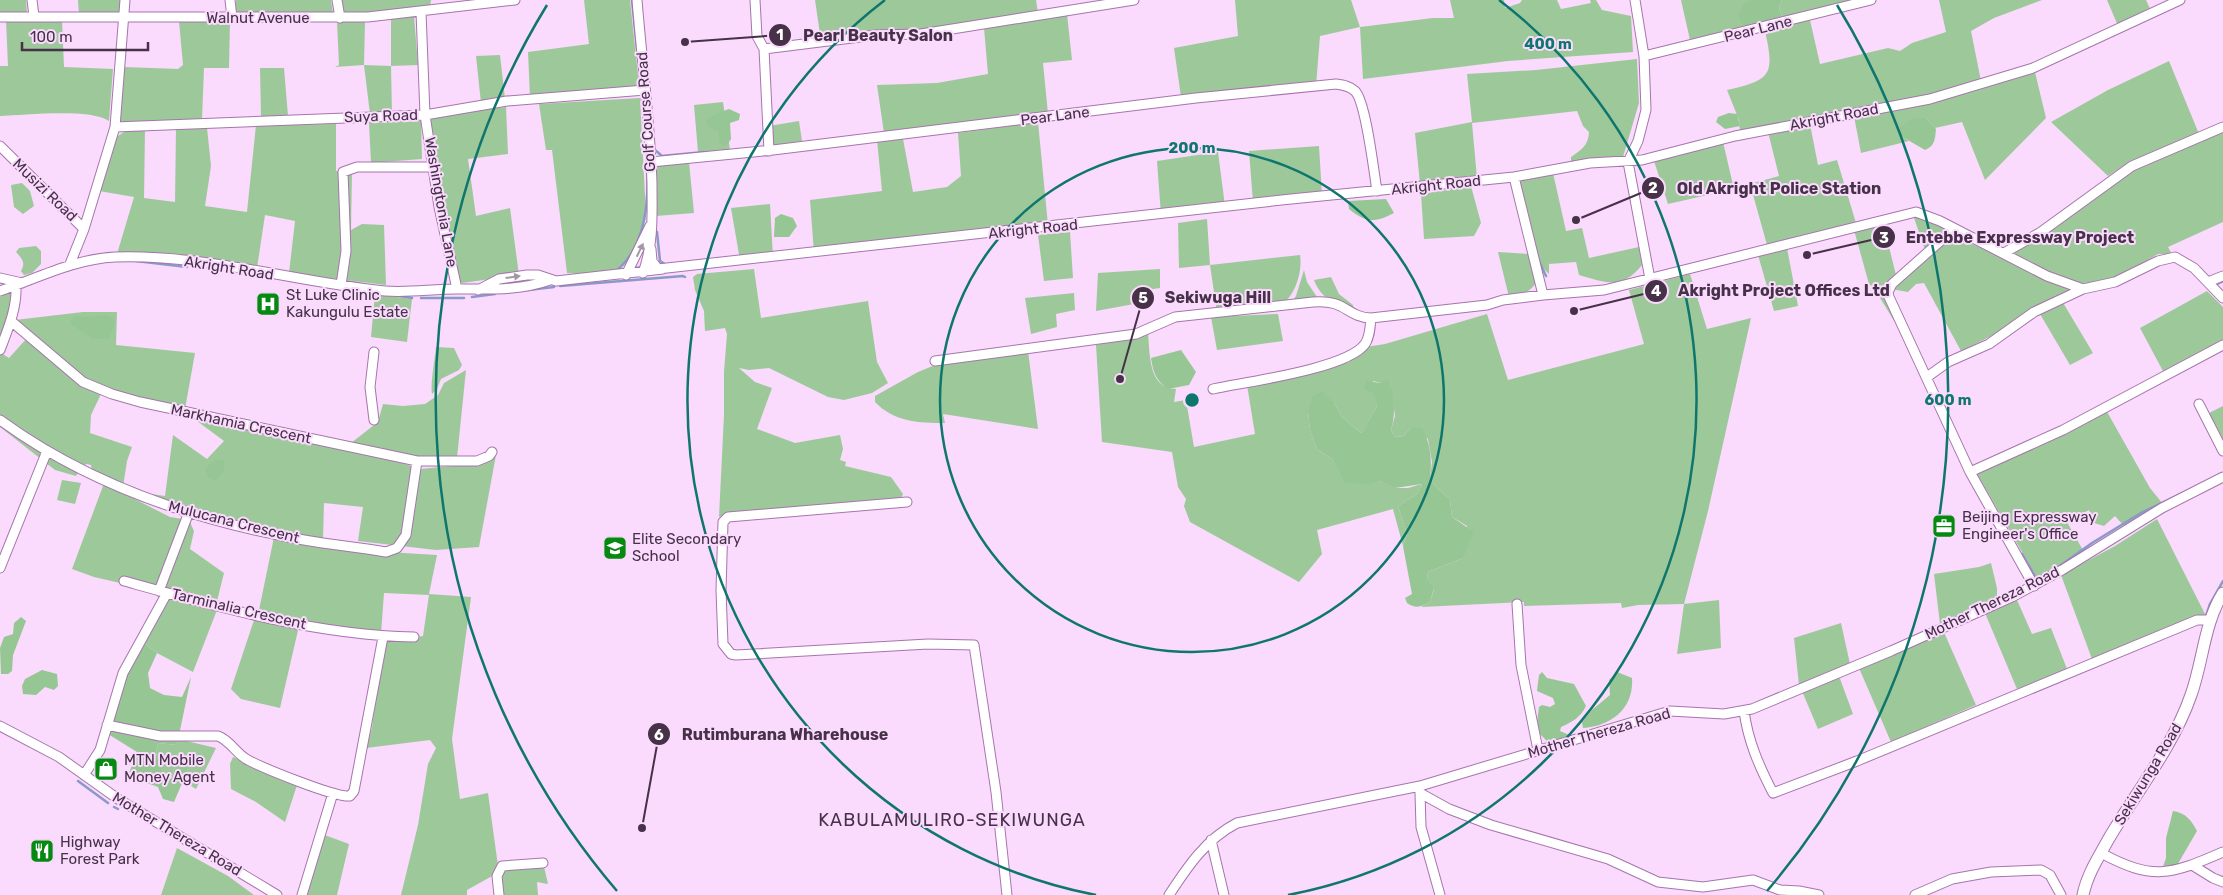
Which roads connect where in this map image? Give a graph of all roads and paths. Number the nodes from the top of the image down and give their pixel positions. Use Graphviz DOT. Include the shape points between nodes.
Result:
graph roads {
  1 [pos="32,0"];
  2 [pos="125,0"];
  3 [pos="230,0"];
  4 [pos="337,0"];
  5 [pos="434,0"];
  6 [pos="515,0"];
  7 [pos="637,0"];
  8 [pos="755,0"];
  9 [pos="1134,0"];
  10 [pos="1635,0"];
  11 [pos="1871,0"];
  12 [pos="2180,0"];
  13 [pos="435,10"];
  14 [pos="421,12"];
  15 [pos="34,16"];
  16 [pos="0,17"];
  17 [pos="124,18"];
  18 [pos="232,18"];
  19 [pos="340,18"];
  20 [pos="764,49"];
  21 [pos="1644,56"];
  22 [pos="645,90"];
  23 [pos="425,115"];
  24 [pos="115,127"];
  25 [pos="2223,127"];
  26 [pos="0,146"];
  27 [pos="769,151"];
  28 [pos="651,162"];
  29 [pos="1628,162"];
  30 [pos="434,167"];
  31 [pos="1514,177"];
  32 [pos="1377,191"];
  33 [pos="652,223"];
  34 [pos="84,229"];
  35 [pos="1954,229"];
  36 [pos="651,249"];
  37 [pos="2004,253"];
  38 [pos="70,264"];
  39 [pos="668,268"];
  40 [pos="643,273"];
  41 [pos="626,275"];
  42 [pos="2223,276"];
  43 [pos="0,278"];
  44 [pos="1650,279"];
  45 [pos="2208,282"];
  46 [pos="19,284"];
  47 [pos="341,285"];
  48 [pos="457,289"];
  49 [pos="2083,289"];
  50 [pos="0,291"];
  51 [pos="1543,296"];
  52 [pos="2223,298"];
  53 [pos="1370,318"];
  54 [pos="11,321"];
  55 [pos="2223,345"];
  56 [pos="0,350"];
  57 [pos="374,352"];
  58 [pos="935,361"];
  59 [pos="1927,377"];
  60 [pos="1212,389"];
  61 [pos="2199,404"];
  62 [pos="0,420"];
  63 [pos="374,420"];
  64 [pos="47,451"];
  65 [pos="2223,451"];
  66 [pos="492,452"];
  67 [pos="417,461"];
  68 [pos="1970,472"];
  69 [pos="2223,477"];
  70 [pos="907,502"];
  71 [pos="189,512"];
  72 [pos="0,568"];
  73 [pos="124,581"];
  74 [pos="2034,586"];
  75 [pos="163,592"];
  76 [pos="2223,594"];
  77 [pos="1517,604"];
  78 [pos="2211,620"];
  79 [pos="383,637"];
  80 [pos="414,638"];
  81 [pos="1744,711"];
  82 [pos="107,725"];
  83 [pos="0,726"];
  84 [pos="1538,750"];
  85 [pos="84,775"];
  86 [pos="1420,789"];
  87 [pos="333,793"];
  88 [pos="1211,840"];
  89 [pos="2223,852"];
  90 [pos="2101,853"];
  91 [pos="543,864"];
  92 [pos="2192,865"];
  93 [pos="2223,882"];
  94 [pos="277,895"];
  95 [pos="302,895"];
  96 [pos="499,895"];
  97 [pos="1007,895"];
  98 [pos="1170,895"];
  99 [pos="1224,895"];
  100 [pos="1440,895"];
  101 [pos="1819,895"];
  102 [pos="1915,895"];
  103 [pos="2061,895"];
  104 [pos="2083,895"];
  1 -- 15 [label="street"];
  2 -- 17 [label="street"];
  3 -- 18 [label="street"];
  4 -- 19 [label="street"];
  5 -- 13 [label="street"];
  6 -- 13 [label="street, Walnut Avenue"];
  7 -- 22 [label="street, Golf Course Road"];
  8 -- 20 [label="street" via="757,36"];
  9 -- 20 [label="street" via="921,34 876,35"];
  10 -- 21 [label="street"];
  11 -- 21 [label="street, Pear Lane"];
  12 -- 29 [label="street, Akright Road" via="2033,68 1930,99 1736,136"];
  13 -- 14 [label="street, Walnut Avenue"];
  14 -- 19 [label="street, Walnut Avenue"];
  14 -- 23 [label="street, Washingtonia Lane"];
  15 -- 16 [label="street, Walnut Avenue"];
  15 -- 17 [label="street, Walnut Avenue"];
  17 -- 18 [label="street, Walnut Avenue"];
  17 -- 24 [label="street"];
  18 -- 19 [label="street, Walnut Avenue"];
  20 -- 27 [label="street"];
  21 -- 29 [label="street" via="1646,110 1638,141"];
  22 -- 23 [label="street, Suya Road" via="506,101"];
  22 -- 28 [label="street, Golf Course Road"];
  23 -- 24 [label="street, Suya Road"];
  23 -- 30 [label="street, Washingtonia Lane"];
  24 -- 34 [label="street"];
  25 -- 37 [label="street" via="2132,166 2047,228"];
  26 -- 34 [label="street, Musizi Road"];
  27 -- 28 [label="street, Pear Lane"];
  27 -- 32 [label="street, Pear Lane" via="1196,98 1336,84 1349,87 1358,95 1368,132"];
  28 -- 33 [label="street, Golf Course Road"];
  29 -- 31 [label="street, Akright Road" via="1590,163"];
  29 -- 44 [label="street"];
  30 -- 47 [label="street" via="350,168 343,172 346,251"];
  30 -- 48 [label="street, Washingtonia Lane"];
  31 -- 32 [label="street, Akright Road"];
  31 -- 51 [label="street"];
  32 -- 39 [label="street, Akright Road"];
  33 -- 36 [label="street, Golf Course Road"];
  41 -- 33 [label="street, Golf Course Road, one-way"];
  34 -- 38 [label="street, Musizi Road"];
  35 -- 37 [label="street"];
  35 -- 44 [label="street" via="1916,212"];
  35 -- 59 [label="street" via="1892,284 1888,292"];
  36 -- 39 [label="street" via="655,266 658,269"];
  36 -- 40 [label="street, Golf Course Road"];
  37 -- 49 [label="street" via="2047,276"];
  38 -- 46 [label="street"];
  38 -- 47 [label="street, Akright Road" via="113,257 144,257 204,262"];
  39 -- 40 [label="street, Akright Road"];
  40 -- 41 [label="street, Akright Road"];
  41 -- 48 [label="street, Akright Road" via="550,280 489,291"];
  42 -- 45 [label="street"];
  43 -- 46 [label="street"];
  44 -- 51 [label="street" via="1594,292"];
  45 -- 49 [label="street" via="2188,263 2175,257 2158,261 2114,282"];
  45 -- 52 [label="street"];
  46 -- 50 [label="street"];
  46 -- 54 [label="street"];
  47 -- 48 [label="street, Akright Road" via="416,292"];
  49 -- 59 [label="street" via="2034,312 1989,344 1948,362"];
  51 -- 53 [label="street"];
  53 -- 58 [label="street" via="1356,316 1334,302 1319,301 1175,317 1136,334"];
  53 -- 60 [label="street" via="1365,345 1346,358"];
  54 -- 56 [label="street"];
  54 -- 67 [label="street, Markhamia Crescent" via="84,382 112,394"];
  55 -- 68 [label="street" via="2064,430"];
  57 -- 63 [label="street" via="370,387"];
  59 -- 68 [label="street"];
  61 -- 65 [label="street"];
  62 -- 64 [label="street, Mulucana Crescent"];
  64 -- 71 [label="street, Mulucana Crescent" via="100,479"];
  64 -- 72 [label="street"];
  66 -- 67 [label="street, Markhamia Crescent" via="477,461"];
  67 -- 71 [label="street, Mulucana Crescent" via="406,535 402,544 392,551 303,540"];
  68 -- 74 [label="street"];
  69 -- 74 [label="street, Mother Thereza Road" via="2162,508"];
  70 -- 97 [label="street" via="728,517 723,522 723,644 736,655 928,644 974,645 996,792"];
  71 -- 75 [label="street"];
  73 -- 75 [label="street, Tarminalia Crescent"];
  74 -- 81 [label="street, Mother Thereza Road" via="1891,651"];
  75 -- 79 [label="street, Tarminalia Crescent" via="273,620"];
  75 -- 82 [label="street" via="123,673"];
  76 -- 78 [label="main road, Sekiwunga Road"];
  77 -- 84 [label="street" via="1521,664"];
  78 -- 81 [label="street" via="2197,620 2184,625 1773,793 1748,736"];
  78 -- 90 [label="main road, Sekiwunga Road" via="2192,693 2173,738 2130,801"];
  79 -- 80 [label="street, Tarminalia Crescent"];
  79 -- 87 [label="street" via="354,791 347,797"];
  81 -- 84 [label="street, Mother Thereza Road" via="1708,714 1670,711"];
  82 -- 85 [label="street" via="100,750"];
  82 -- 87 [label="street" via="160,736 218,736 226,739 247,760"];
  83 -- 85 [label="street, Mother Thereza Road" via="33,742"];
  84 -- 86 [label="street, Mother Thereza Road"];
  85 -- 94 [label="street, Mother Thereza Road" via="186,842"];
  86 -- 88 [label="street, Mother Thereza Road" via="1249,819 1227,828"];
  86 -- 100 [label="street" via="1421,827"];
  86 -- 101 [label="street" via="1449,810 1608,859 1658,882 1703,887 1753,880 1780,890"];
  87 -- 95 [label="street"];
  88 -- 98 [label="street, Mother Thereza Road"];
  88 -- 99 [label="street"];
  89 -- 92 [label="street"];
  90 -- 92 [label="street" via="2144,871 2170,871"];
  90 -- 104 [label="main road, Sekiwunga Road" via="2086,880"];
  91 -- 96 [label="street" via="502,866 497,876"];
  92 -- 93 [label="street"];
  102 -- 103 [label="street" via="1952,879 1990,872 2042,870 2050,875"];
}
